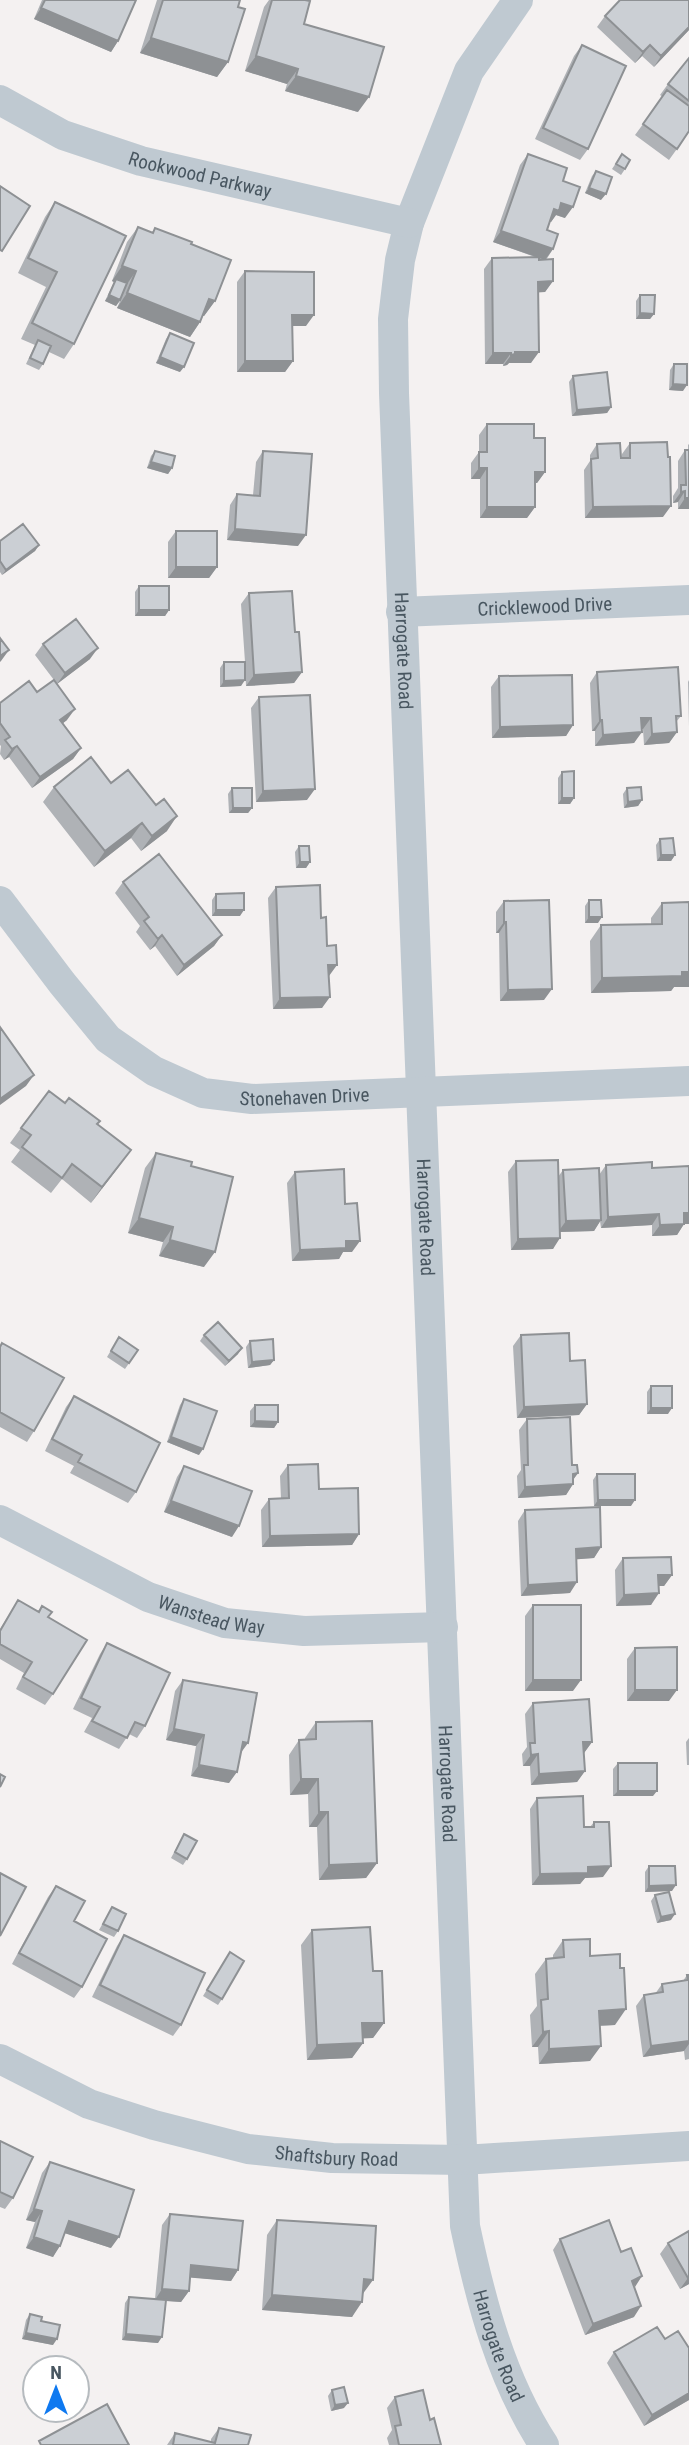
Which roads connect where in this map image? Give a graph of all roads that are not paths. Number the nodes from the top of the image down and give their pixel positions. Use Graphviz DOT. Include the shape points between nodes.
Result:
graph roads {
  1 [pos="518,0"];
  2 [pos="0,100"];
  3 [pos="409,223"];
  4 [pos="689,600"];
  5 [pos="401,612"];
  6 [pos="0,901"];
  7 [pos="689,1081"];
  8 [pos="421,1094"];
  9 [pos="0,1520"];
  10 [pos="443,1627"];
  11 [pos="0,2059"];
  12 [pos="689,2146"];
  13 [pos="463,2160"];
  14 [pos="544,2445"];
  1 -- 3 [label="street, Harrogate Road" via="469,71"];
  2 -- 3 [label="street, Rookwood Parkway" via="63,135 141,161"];
  3 -- 5 [label="street, Harrogate Road" via="393,319"];
  4 -- 5 [label="street, Cricklewood Drive"];
  5 -- 8 [label="street, Harrogate Road"];
  6 -- 8 [label="street, Stonehaven Drive" via="108,1039 154,1071 203,1093 252,1099"];
  7 -- 8 [label="street, Stonehaven Drive"];
  8 -- 10 [label="street, Harrogate Road"];
  9 -- 10 [label="street, Wanstead Way" via="148,1597 225,1623 304,1631"];
  10 -- 13 [label="street, Harrogate Road"];
  11 -- 13 [label="street, Shaftsbury Road" via="89,2104 248,2149 332,2158"];
  12 -- 13 [label="street, Shaftsbury Road"];
  13 -- 14 [label="street, Harrogate Road" via="465,2226 479,2290 502,2362"];
}
